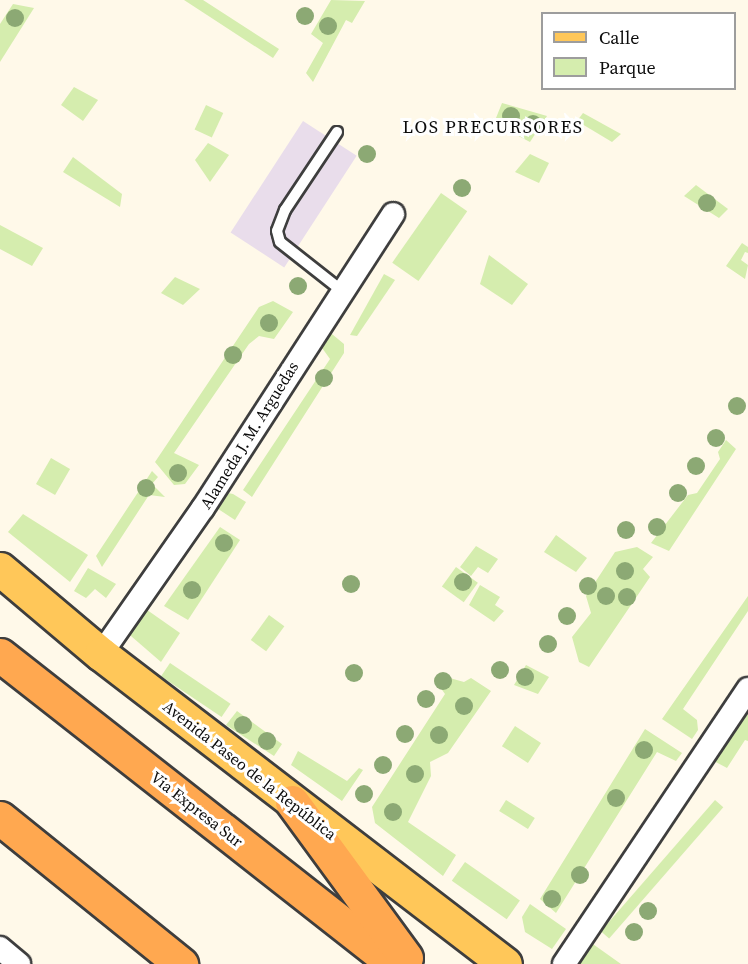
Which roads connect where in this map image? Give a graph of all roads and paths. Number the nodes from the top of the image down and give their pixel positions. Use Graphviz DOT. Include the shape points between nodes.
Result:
graph roads {
  1 [pos="337,132"];
  2 [pos="393,214"];
  3 [pos="341,290"];
  4 [pos="0,569"];
  5 [pos="101,654"];
  6 [pos="0,655"];
  7 [pos="748,689"];
  8 [pos="291,802"];
  9 [pos="0,818"];
  10 [pos="0,948"];
  11 [pos="19,964"];
  12 [pos="181,964"];
  13 [pos="394,964"];
  14 [pos="411,964"];
  15 [pos="505,964"];
  16 [pos="564,964"];
  1 -- 3 [label="lane" via="285,210 277,231 280,242"];
  2 -- 3 [label="street, Alameda J. M. Arguedas"];
  3 -- 5 [label="street, Alameda J. M. Arguedas" via="202,508"];
  4 -- 5 [label="main road, Avenida Paseo de la República"];
  5 -- 8 [label="main road, Avenida Paseo de la República"];
  6 -- 13 [label="highway, Via Expresa Sur"];
  7 -- 16 [label="street"];
  8 -- 14 [label="highway"];
  8 -- 15 [label="main road, Avenida Paseo de la República"];
  9 -- 12 [label="highway"];
  10 -- 11 [label="street"];
}
